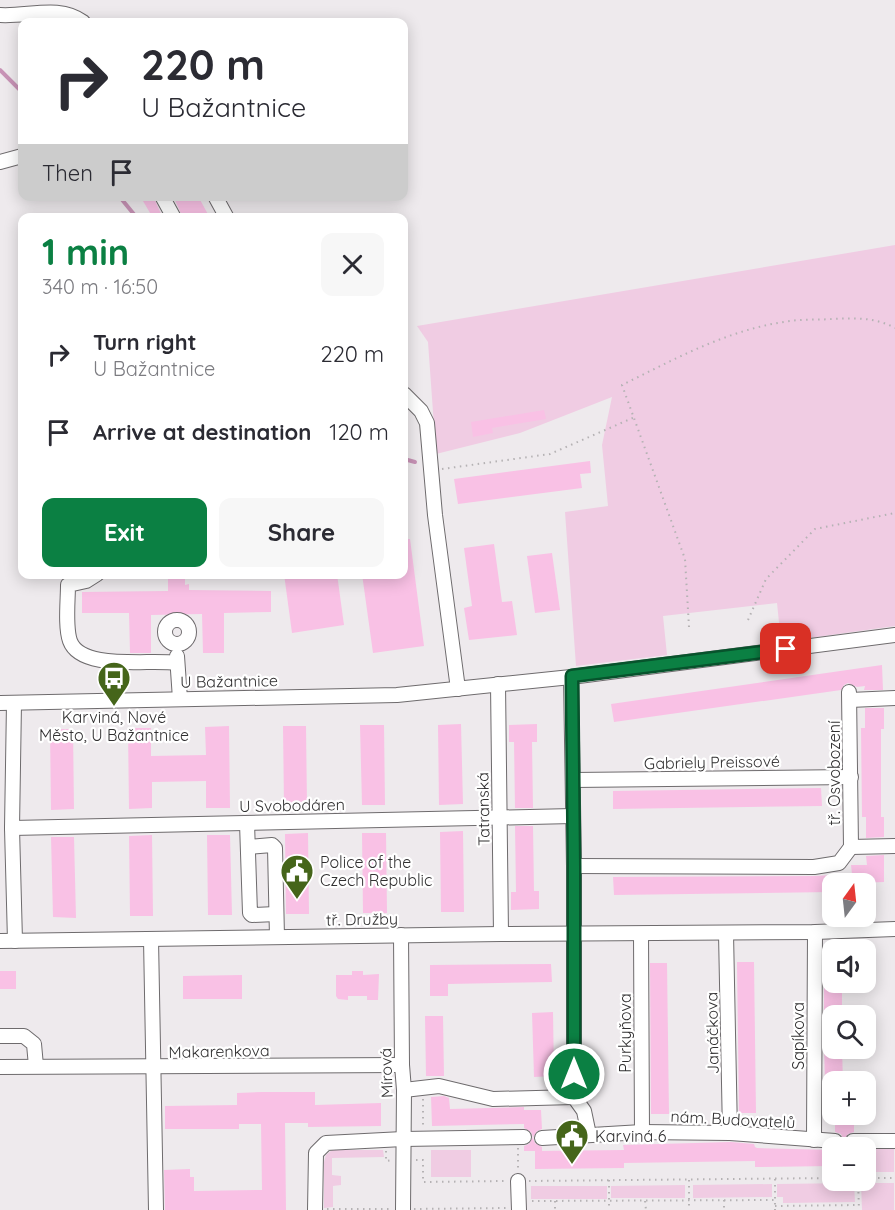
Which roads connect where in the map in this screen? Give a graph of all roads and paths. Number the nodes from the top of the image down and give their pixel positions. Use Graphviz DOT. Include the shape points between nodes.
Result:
graph roads {
  1 [pos="0,15"];
  2 [pos="75,18"];
  3 [pos="18,157"];
  4 [pos="0,162"];
  5 [pos="895,328"];
  6 [pos="408,398"];
  7 [pos="635,417"];
  8 [pos="430,471"];
  9 [pos="895,513"];
  10 [pos="89,579"];
  11 [pos="748,620"];
  12 [pos="689,627"];
  13 [pos="895,634"];
  14 [pos="177,644"];
  15 [pos="177,663"];
  16 [pos="572,676"];
  17 [pos="498,684"];
  18 [pos="458,689"];
  19 [pos="895,698"];
  20 [pos="180,699"];
  21 [pos="7,703"];
  22 [pos="850,777"];
  23 [pos="573,780"];
  24 [pos="573,816"];
  25 [pos="500,817"];
  26 [pos="247,823"];
  27 [pos="12,828"];
  28 [pos="248,846"];
  29 [pos="895,846"];
  30 [pos="851,847"];
  31 [pos="574,866"];
  32 [pos="276,914"];
  33 [pos="895,929"];
  34 [pos="815,932"];
  35 [pos="726,933"];
  36 [pos="501,934"];
  37 [pos="641,934"];
  38 [pos="401,935"];
  39 [pos="574,935"];
  40 [pos="277,937"];
  41 [pos="151,939"];
  42 [pos="0,941"];
  43 [pos="15,941"];
  44 [pos="0,1036"];
  45 [pos="402,1065"];
  46 [pos="36,1066"];
  47 [pos="0,1067"];
  48 [pos="153,1068"];
  49 [pos="423,1088"];
  50 [pos="404,1090"];
  51 [pos="574,1097"];
  52 [pos="423,1129"];
  53 [pos="642,1132"];
  54 [pos="730,1133"];
  55 [pos="589,1135"];
  56 [pos="521,1138"];
  57 [pos="542,1138"];
  58 [pos="403,1139"];
  59 [pos="814,1140"];
  60 [pos="822,1141"];
  61 [pos="876,1141"];
  62 [pos="895,1141"];
  63 [pos="822,1178"];
  64 [pos="876,1178"];
  65 [pos="895,1178"];
  66 [pos="775,1179"];
  67 [pos="609,1180"];
  68 [pos="689,1180"];
  69 [pos="518,1181"];
  70 [pos="858,1191"];
  71 [pos="645,1200"];
  72 [pos="689,1200"];
  73 [pos="724,1200"];
  74 [pos="775,1200"];
  75 [pos="555,1201"];
  76 [pos="609,1201"];
  77 [pos="858,1205"];
  78 [pos="519,1206"];
  79 [pos="775,1208"];
  80 [pos="156,1210"];
  81 [pos="315,1210"];
  82 [pos="403,1210"];
  83 [pos="555,1210"];
  84 [pos="609,1210"];
  85 [pos="646,1210"];
  86 [pos="689,1210"];
  87 [pos="724,1210"];
  88 [pos="859,1210"];
  1 -- 2 [label="street" via="60,11"];
  3 -- 4 [label="street"];
  5 -- 7 [label="path" via="881,320 792,320 716,340 622,385"];
  6 -- 8 [label="street" via="427,423"];
  7 -- 8 [label="path" via="550,454"];
  7 -- 12 [label="path" via="685,559"];
  8 -- 18 [label="street"];
  9 -- 11 [label="path" via="815,529 766,579"];
  10 -- 15 [label="street" via="68,585 69,639 74,649 97,661"];
  13 -- 16 [label="street, U Bažantnice"];
  14 -- 15 [label="street"];
  15 -- 20 [label="street"];
  16 -- 17 [label="street, U Bažantnice"];
  16 -- 23 [label="street"];
  17 -- 18 [label="street, U Bažantnice"];
  17 -- 25 [label="street, Tatranská"];
  18 -- 20 [label="street, U Bažantnice" via="397,695"];
  19 -- 22 [label="street, tř. Osvobození" via="850,696"];
  20 -- 21 [label="street, U Bažantnice"];
  21 -- 27 [label="street"];
  22 -- 23 [label="street, Gabriely Preissové"];
  22 -- 30 [label="street, tř. Osvobození"];
  23 -- 24 [label="street"];
  24 -- 25 [label="street, U Svobodáren"];
  24 -- 31 [label="street"];
  25 -- 26 [label="street, U Svobodáren"];
  25 -- 36 [label="street, Tatranská"];
  26 -- 27 [label="street, U Svobodáren"];
  26 -- 28 [label="street"];
  27 -- 43 [label="street"];
  28 -- 32 [label="street" via="275,848"];
  28 -- 32 [label="street" via="250,914"];
  29 -- 30 [label="street"];
  30 -- 31 [label="street" via="839,863 814,867"];
  31 -- 39 [label="street"];
  32 -- 40 [label="street"];
  33 -- 34 [label="street, tř. Družby"];
  34 -- 35 [label="street, tř. Družby"];
  34 -- 59 [label="street, Sapíkova"];
  35 -- 37 [label="street, tř. Družby"];
  35 -- 54 [label="street, Janáčkova"];
  36 -- 38 [label="street, tř. Družby"];
  36 -- 39 [label="street, tř. Družby"];
  37 -- 39 [label="street, tř. Družby"];
  37 -- 53 [label="street, Purkyňova"];
  38 -- 40 [label="street, tř. Družby"];
  38 -- 45 [label="street, Mírová"];
  39 -- 51 [label="street"];
  40 -- 41 [label="street, tř. Družby"];
  41 -- 43 [label="street, tř. Družby"];
  41 -- 48 [label="street"];
  42 -- 43 [label="street, tř. Družby"];
  44 -- 46 [label="street" via="24,1036 34,1044"];
  45 -- 48 [label="street, Makarenkova"];
  45 -- 50 [label="street, Mírová"];
  46 -- 47 [label="street, Makarenkova"];
  46 -- 48 [label="street, Makarenkova"];
  48 -- 80 [label="street"];
  49 -- 50 [label="street"];
  49 -- 51 [label="street" via="438,1086 493,1099"];
  49 -- 52 [label="path"];
  50 -- 58 [label="street, Mírová"];
  51 -- 55 [label="street" via="584,1111"];
  53 -- 54 [label="street, nám. Budovatelů"];
  53 -- 55 [label="street, nám. Budovatelů"];
  54 -- 59 [label="street, nám. Budovatelů"];
  55 -- 57 [label="street, nám. Budovatelů"];
  56 -- 58 [label="street"];
  56 -- 69 [label="path"];
  58 -- 81 [label="street" via="334,1141 321,1147 315,1162"];
  58 -- 82 [label="street, Mírová"];
  59 -- 60 [label="street, nám. Budovatelů"];
  61 -- 62 [label="street"];
  63 -- 66 [label="path"];
  64 -- 65 [label="path"];
  66 -- 68 [label="path"];
  66 -- 74 [label="path"];
  67 -- 68 [label="path"];
  67 -- 69 [label="path"];
  67 -- 76 [label="path"];
  68 -- 72 [label="path"];
  69 -- 78 [label="street"];
  70 -- 77 [label="path"];
  71 -- 72 [label="path"];
  71 -- 76 [label="path"];
  71 -- 85 [label="path"];
  72 -- 73 [label="path"];
  72 -- 86 [label="path"];
  73 -- 74 [label="path"];
  73 -- 87 [label="path"];
  74 -- 79 [label="path"];
  75 -- 76 [label="path"];
  75 -- 78 [label="path"];
  75 -- 83 [label="path"];
  76 -- 84 [label="path"];
  77 -- 79 [label="path"];
  77 -- 88 [label="path"];
}
